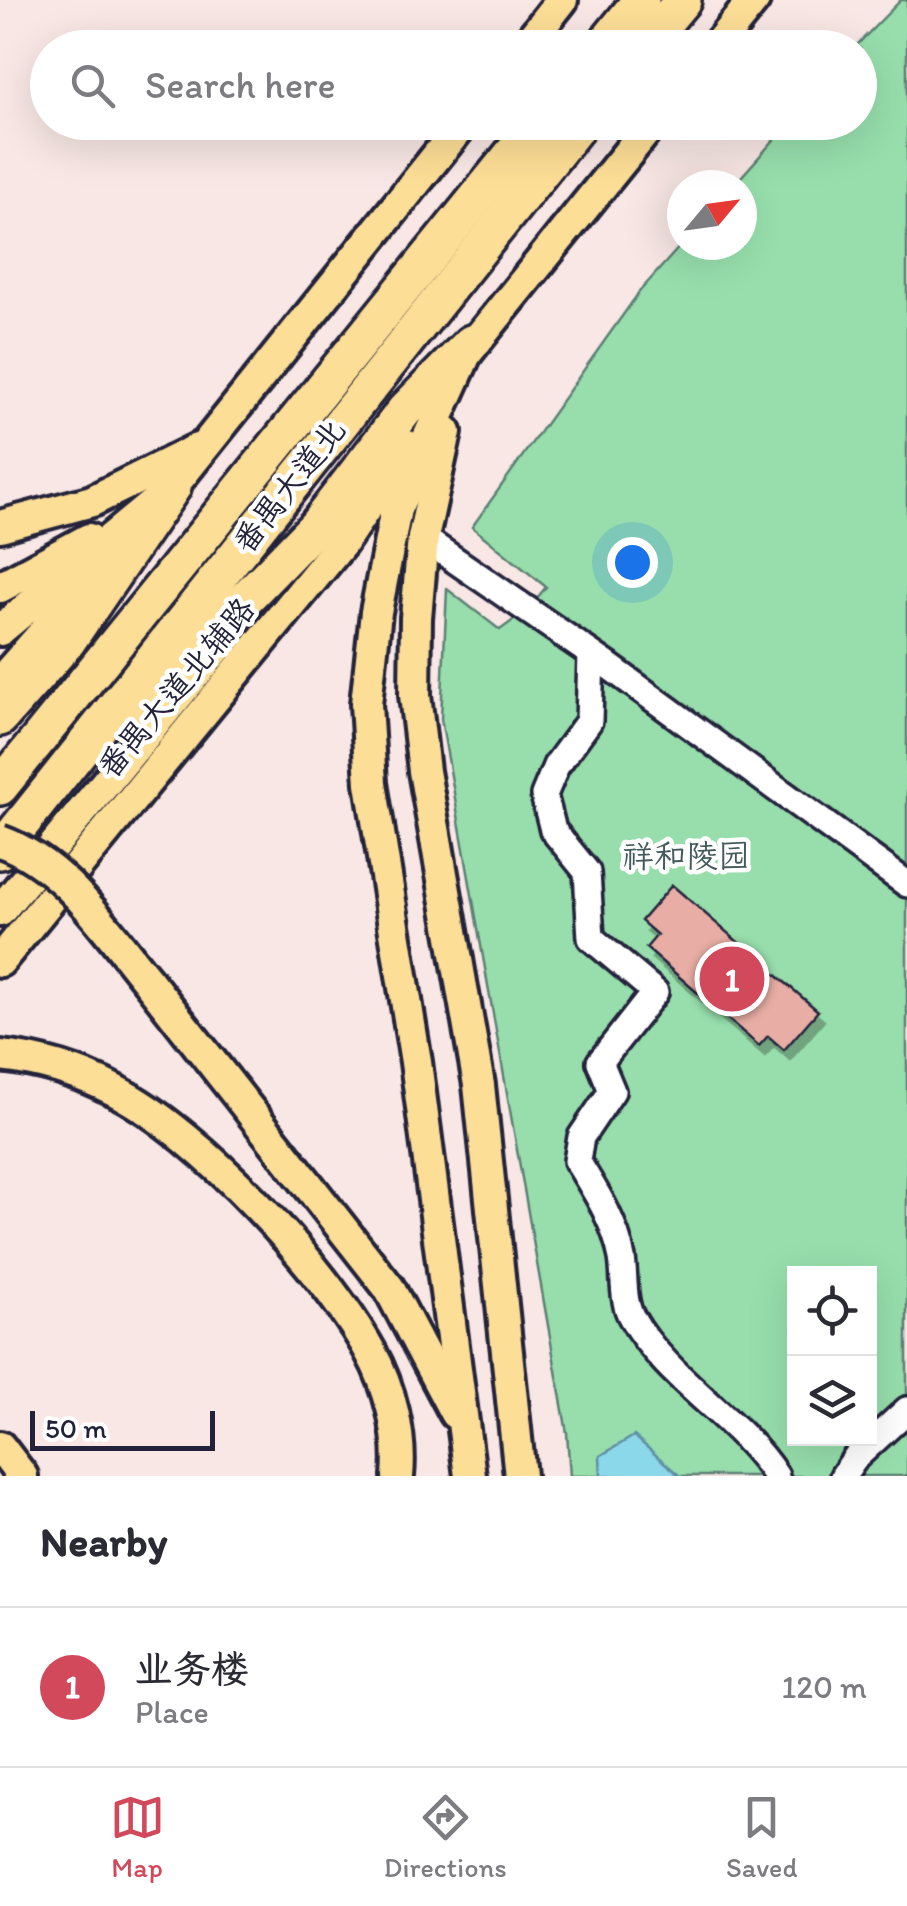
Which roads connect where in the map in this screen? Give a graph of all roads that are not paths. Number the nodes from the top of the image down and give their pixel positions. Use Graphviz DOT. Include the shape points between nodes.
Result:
graph roads {
  1 [pos="562,0"];
  2 [pos="641,0"];
  3 [pos="683,0"];
  4 [pos="754,0"];
  5 [pos="538,30"];
  6 [pos="617,30"];
  7 [pos="658,30"];
  8 [pos="730,30"];
  9 [pos="450,140"];
  10 [pos="523,140"];
  11 [pos="567,140"];
  12 [pos="638,140"];
  13 [pos="471,343"];
  14 [pos="209,444"];
  15 [pos="173,488"];
  16 [pos="0,526"];
  17 [pos="423,538"];
  18 [pos="294,549"];
  19 [pos="0,587"];
  20 [pos="11,622"];
  21 [pos="0,638"];
  22 [pos="591,654"];
  23 [pos="0,682"];
  24 [pos="0,718"];
  25 [pos="0,786"];
  26 [pos="0,840"];
  27 [pos="0,852"];
  28 [pos="0,872"];
  29 [pos="907,884"];
  30 [pos="0,911"];
  31 [pos="0,961"];
  32 [pos="0,1056"];
  33 [pos="907,1410"];
  34 [pos="465,1434"];
  35 [pos="398,1476"];
  36 [pos="470,1476"];
  37 [pos="520,1476"];
  38 [pos="776,1476"];
  39 [pos="843,1476"];
  1 -- 5 [label="main road"];
  2 -- 6 [label="highway"];
  3 -- 7 [label="highway"];
  4 -- 8 [label="main road"];
  9 -- 14 [label="main road"];
  10 -- 25 [label="highway, 番禺大道北"];
  11 -- 27 [label="highway, 番禺大道北"];
  12 -- 13 [label="main road, 番禺大道北辅路"];
  13 -- 17 [label="main road"];
  13 -- 18 [label="highway" via="404,410"];
  13 -- 31 [label="main road, 番禺大道北辅路" via="342,542"];
  13 -- 34 [label="main road" via="396,510 366,704 371,784"];
  14 -- 15 [label="main road"];
  14 -- 16 [label="main road" via="92,501"];
  15 -- 19 [label="main road"];
  15 -- 20 [label="main road"];
  15 -- 23 [label="main road"];
  15 -- 24 [label="highway" via="68,641"];
  17 -- 22 [label="lane"];
  17 -- 37 [label="main road" via="415,696 479,1085"];
  18 -- 28 [label="highway" via="142,705"];
  18 -- 30 [label="main road"];
  20 -- 21 [label="main road"];
  22 -- 29 [label="lane"];
  22 -- 38 [label="lane" via="589,721 544,795 553,830 587,872 592,938 654,992 600,1062 612,1092 581,1137 576,1161 605,1206 621,1254 628,1313 647,1341 761,1452"];
  26 -- 34 [label="main road, bridge" via="23,849 73,888 389,1288"];
  32 -- 35 [label="main road" via="50,1065 117,1091 175,1132 250,1202 315,1271 371,1353 393,1408"];
  33 -- 39 [label="lane"];
  34 -- 36 [label="main road"];
}
